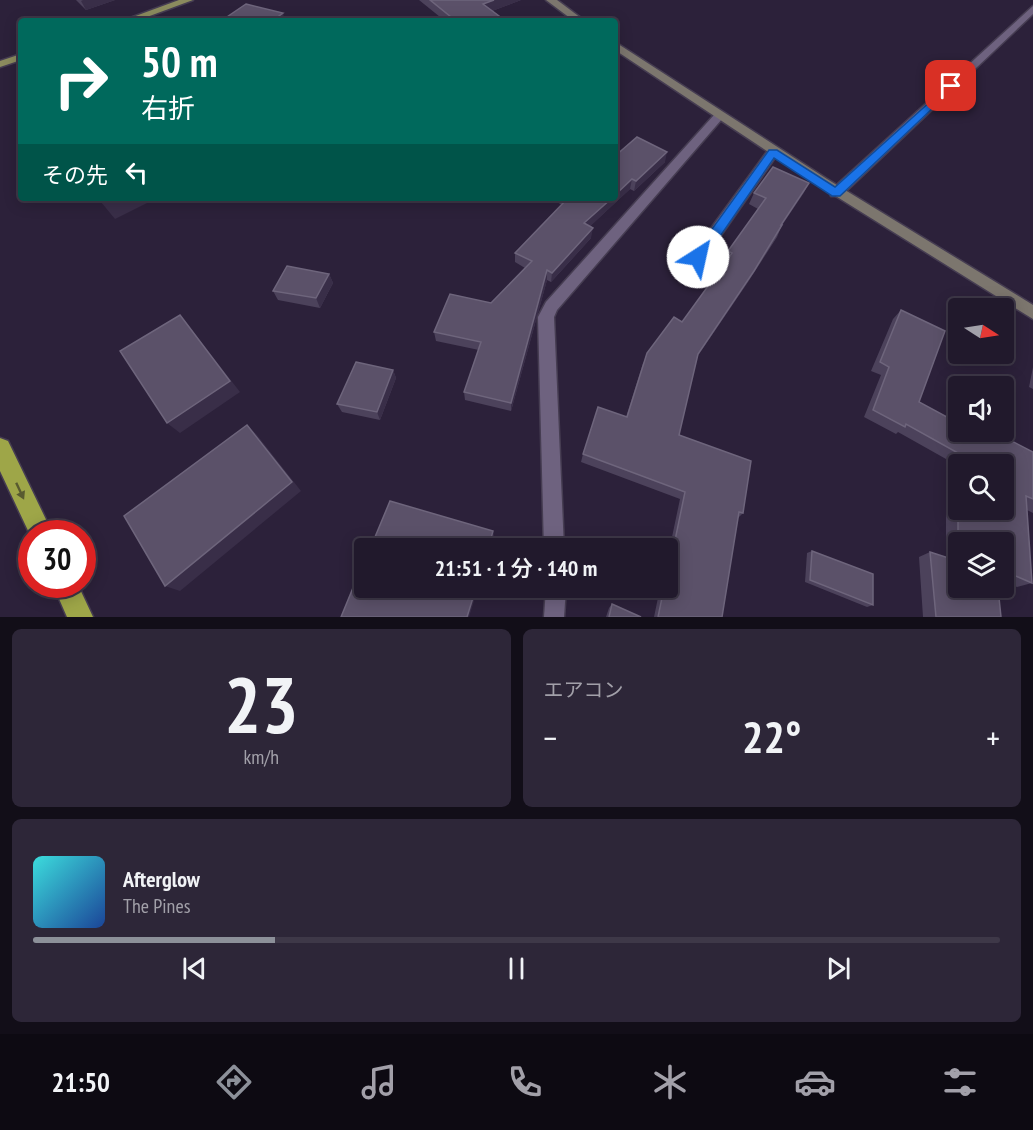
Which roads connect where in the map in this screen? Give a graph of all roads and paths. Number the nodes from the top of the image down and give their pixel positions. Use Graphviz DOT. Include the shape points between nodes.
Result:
graph roads {
  1 [pos="188,0"];
  2 [pos="551,0"];
  3 [pos="1033,9"];
  4 [pos="136,18"];
  5 [pos="576,18"];
  6 [pos="618,47"];
  7 [pos="18,58"];
  8 [pos="0,64"];
  9 [pos="718,117"];
  10 [pos="773,152"];
  11 [pos="836,193"];
  12 [pos="698,257"];
  13 [pos="1033,313"];
  14 [pos="0,448"];
  15 [pos="34,520"];
  16 [pos="554,538"];
  17 [pos="71,598"];
  18 [pos="555,598"];
  19 [pos="80,617"];
  20 [pos="554,617"];
  1 -- 4 [label="main road"];
  2 -- 5 [label="street"];
  3 -- 11 [label="street"];
  6 -- 9 [label="street"];
  7 -- 8 [label="main road"];
  9 -- 10 [label="street"];
  9 -- 16 [label="street" via="551,306 546,317"];
  10 -- 11 [label="street"];
  10 -- 12 [label="street"];
  11 -- 13 [label="street"];
  14 -- 15 [label="highway, one-way"];
  17 -- 19 [label="highway"];
  18 -- 20 [label="street"];
}
